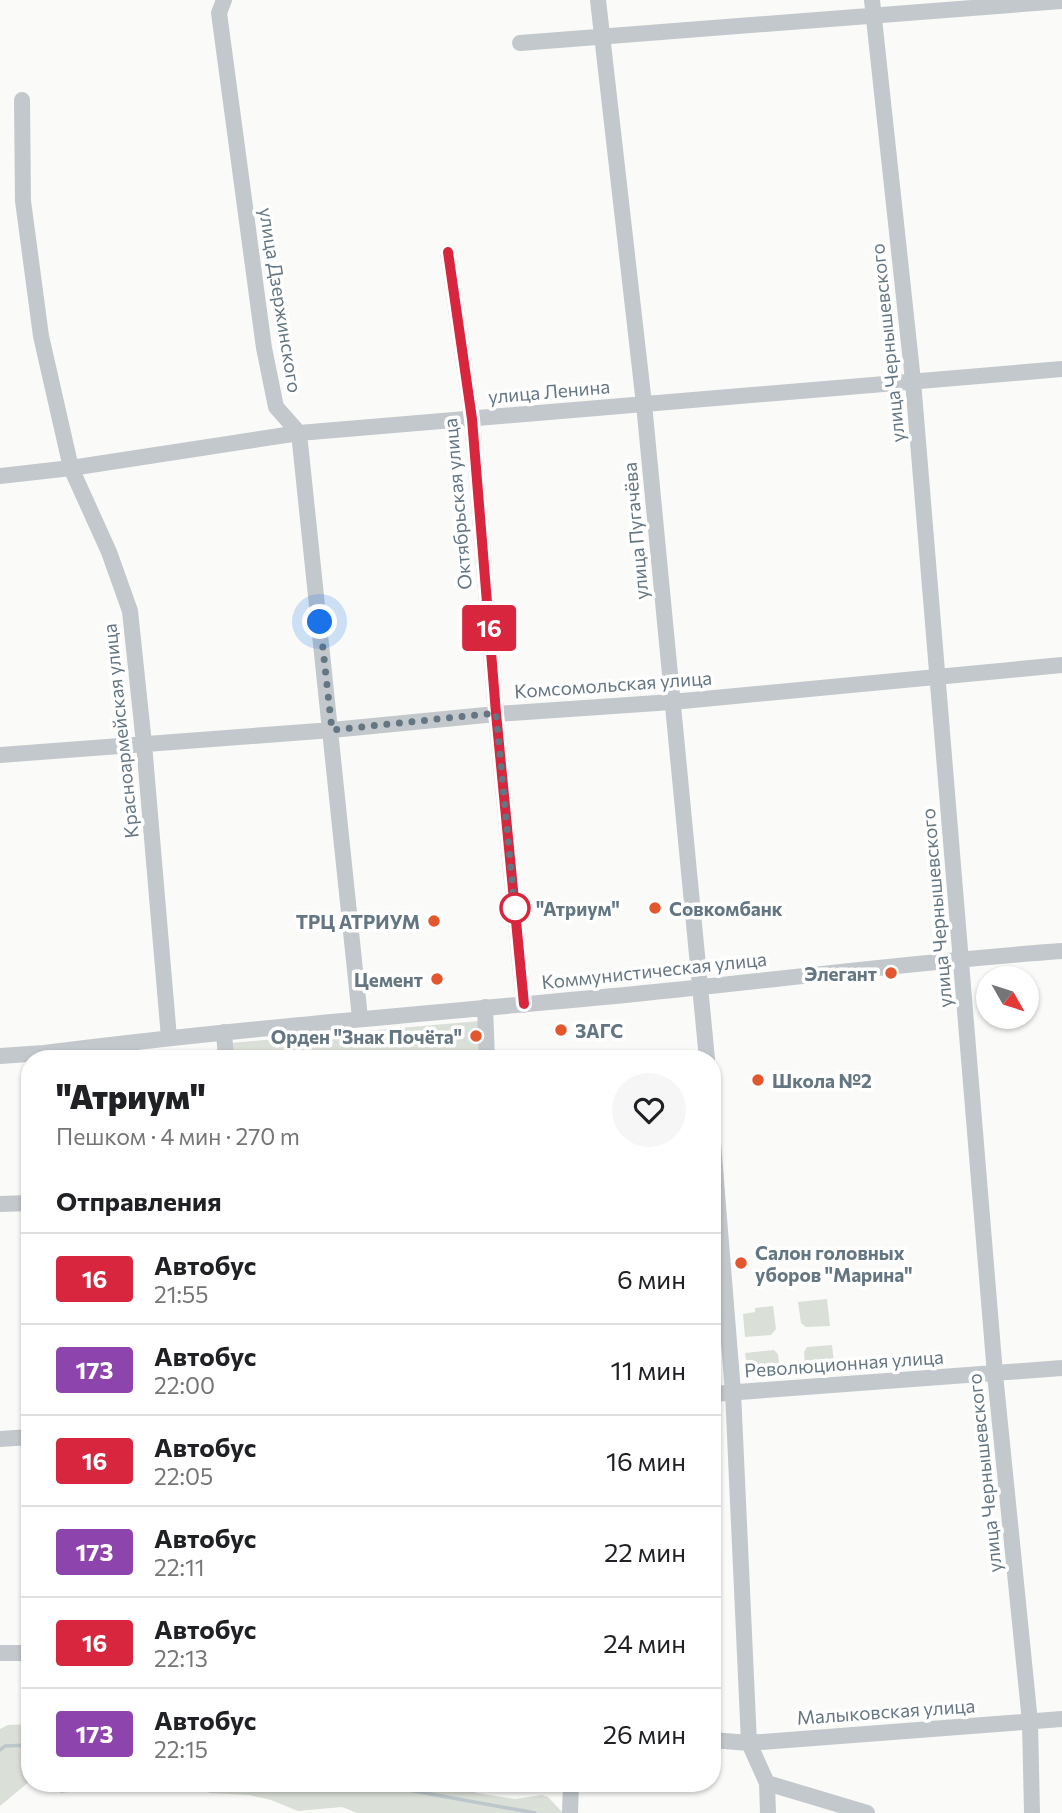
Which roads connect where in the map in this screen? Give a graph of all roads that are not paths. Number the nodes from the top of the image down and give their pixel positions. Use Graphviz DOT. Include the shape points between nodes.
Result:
graph roads {
  1 [pos="225,0"];
  2 [pos="598,0"];
  3 [pos="1062,1"];
  4 [pos="872,7"];
  5 [pos="601,35"];
  6 [pos="520,43"];
  7 [pos="22,100"];
  8 [pos="448,252"];
  9 [pos="1062,369"];
  10 [pos="913,381"];
  11 [pos="645,404"];
  12 [pos="472,419"];
  13 [pos="299,433"];
  14 [pos="71,468"];
  15 [pos="0,476"];
  16 [pos="1062,665"];
  17 [pos="936,677"];
  18 [pos="672,702"];
  19 [pos="496,713"];
  20 [pos="332,730"];
  21 [pos="144,744"];
  22 [pos="0,755"];
  23 [pos="1062,951"];
  24 [pos="962,958"];
  25 [pos="701,988"];
  26 [pos="524,1004"];
  27 [pos="485,1007"];
  28 [pos="360,1018"];
  29 [pos="225,1032"];
  30 [pos="169,1038"];
  31 [pos="69,1050"];
  32 [pos="226,1050"];
  33 [pos="487,1050"];
  34 [pos="705,1050"];
  35 [pos="21,1055"];
  36 [pos="0,1056"];
  37 [pos="21,1203"];
  38 [pos="0,1204"];
  39 [pos="721,1240"];
  40 [pos="1062,1368"];
  41 [pos="995,1374"];
  42 [pos="733,1392"];
  43 [pos="721,1393"];
  44 [pos="21,1438"];
  45 [pos="0,1439"];
  46 [pos="0,1653"];
  47 [pos="21,1653"];
  48 [pos="1062,1719"];
  49 [pos="1030,1722"];
  50 [pos="721,1740"];
  51 [pos="749,1742"];
  52 [pos="767,1783"];
  53 [pos="571,1792"];
  54 [pos="570,1811"];
  55 [pos="768,1813"];
  56 [pos="867,1813"];
  57 [pos="1032,1813"];
  1 -- 13 [label="street, улица Дзержинского" via="219,13 264,348 276,407"];
  2 -- 5 [label="street, улица Пугачёва"];
  3 -- 4 [label="street"];
  4 -- 5 [label="street"];
  4 -- 10 [label="street, улица Чернышевского"];
  5 -- 6 [label="street"];
  5 -- 11 [label="street, улица Пугачёва"];
  7 -- 14 [label="street, Красноармейская улица" via="23,201 41,336"];
  8 -- 12 [label="street, Октябрьская улица"];
  9 -- 10 [label="street, улица Ленина"];
  10 -- 11 [label="street, улица Ленина"];
  10 -- 17 [label="street, улица Чернышевского"];
  11 -- 12 [label="street, улица Ленина"];
  11 -- 18 [label="street, улица Пугачёва"];
  12 -- 13 [label="street, улица Ленина"];
  12 -- 19 [label="street, Октябрьская улица"];
  13 -- 14 [label="street, улица Ленина"];
  13 -- 20 [label="street"];
  14 -- 15 [label="street, улица Ленина"];
  14 -- 21 [label="street, Красноармейская улица" via="130,611"];
  16 -- 17 [label="street, Комсомольская улица"];
  17 -- 18 [label="street, Комсомольская улица"];
  17 -- 24 [label="street, улица Чернышевского"];
  18 -- 19 [label="street, Комсомольская улица"];
  18 -- 25 [label="street, улица Пугачёва"];
  19 -- 20 [label="street, Комсомольская улица"];
  19 -- 26 [label="street, Октябрьская улица"];
  20 -- 21 [label="street, Комсомольская улица"];
  20 -- 28 [label="street"];
  21 -- 22 [label="street, Комсомольская улица"];
  21 -- 30 [label="street, Красноармейская улица"];
  23 -- 24 [label="street, Коммунистическая улица"];
  24 -- 25 [label="street, Коммунистическая улица"];
  24 -- 41 [label="street, улица Чернышевского"];
  25 -- 26 [label="street, Коммунистическая улица"];
  25 -- 34 [label="street, улица Пугачёва"];
  26 -- 27 [label="street, Коммунистическая улица"];
  27 -- 28 [label="street, Коммунистическая улица"];
  27 -- 33 [label="street"];
  28 -- 29 [label="street, Коммунистическая улица"];
  29 -- 30 [label="street, Коммунистическая улица"];
  29 -- 32 [label="street"];
  30 -- 31 [label="street, Коммунистическая улица"];
  35 -- 36 [label="street, Коммунистическая улица"];
  37 -- 38 [label="street"];
  39 -- 42 [label="street"];
  40 -- 41 [label="street, Революционная улица"];
  41 -- 42 [label="street, Революционная улица"];
  41 -- 49 [label="street, улица Чернышевского"];
  42 -- 43 [label="street, Революционная улица"];
  42 -- 51 [label="street"];
  44 -- 45 [label="street"];
  46 -- 47 [label="street"];
  48 -- 49 [label="street, Малыковская улица"];
  49 -- 51 [label="street, Малыковская улица"];
  49 -- 57 [label="street, улица Чернышевского"];
  50 -- 51 [label="street, Малыковская улица"];
  51 -- 52 [label="street"];
  52 -- 55 [label="street"];
  52 -- 56 [label="street"];
  53 -- 54 [label="street"];
}
